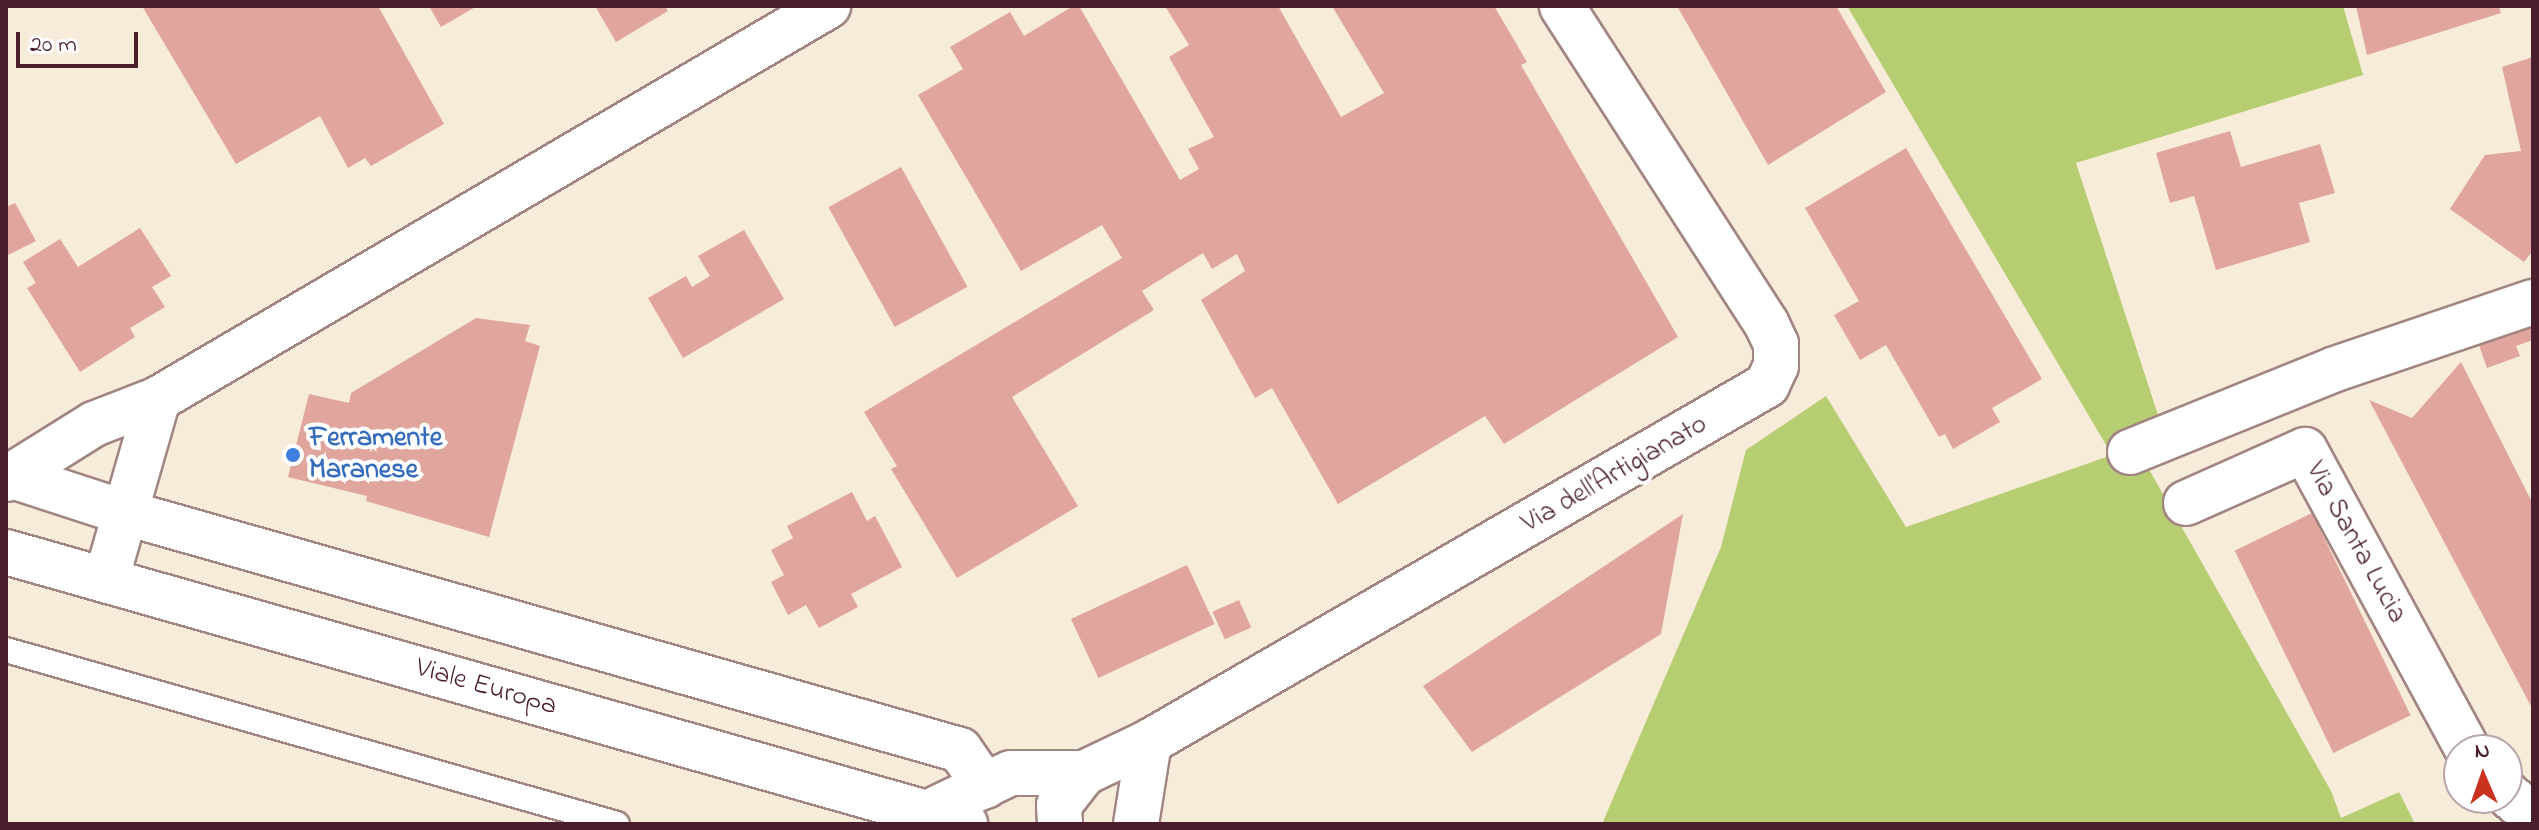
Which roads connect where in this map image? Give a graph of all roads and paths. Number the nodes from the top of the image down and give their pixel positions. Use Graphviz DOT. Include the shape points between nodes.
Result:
graph roads {
  1 [pos="828,6"];
  2 [pos="1562,6"];
  3 [pos="2533,302"];
  4 [pos="158,399"];
  5 [pos="2130,452"];
  6 [pos="8,476"];
  7 [pos="2186,503"];
  8 [pos="123,512"];
  9 [pos="6,552"];
  10 [pos="106,580"];
  11 [pos="6,650"];
  12 [pos="2459,734"];
  13 [pos="1149,742"];
  14 [pos="1084,773"];
  15 [pos="985,786"];
  16 [pos="938,820"];
  17 [pos="617,824"];
  18 [pos="1060,824"];
  19 [pos="1136,824"];
  1 -- 4 [label="street"];
  2 -- 13 [label="street, Via dell'Artigianato" via="1766,323 1776,344 1776,366 1767,385"];
  3 -- 5 [label="street" via="2335,369"];
  4 -- 6 [label="street" via="94,424"];
  4 -- 8 [label="street"];
  6 -- 8 [label="street"];
  7 -- 12 [label="street, Via Santa Lucia" via="2305,450"];
  8 -- 10 [label="street"];
  8 -- 15 [label="street" via="960,750"];
  9 -- 10 [label="street, Viale Europa"];
  10 -- 16 [label="street, Viale Europa"];
  11 -- 17 [label="lane"];
  13 -- 14 [label="street, Via dell'Artigianato"];
  13 -- 19 [label="street"];
  14 -- 15 [label="street" via="1011,773"];
  14 -- 18 [label="street" via="1059,805"];
  15 -- 16 [label="street"];
}
